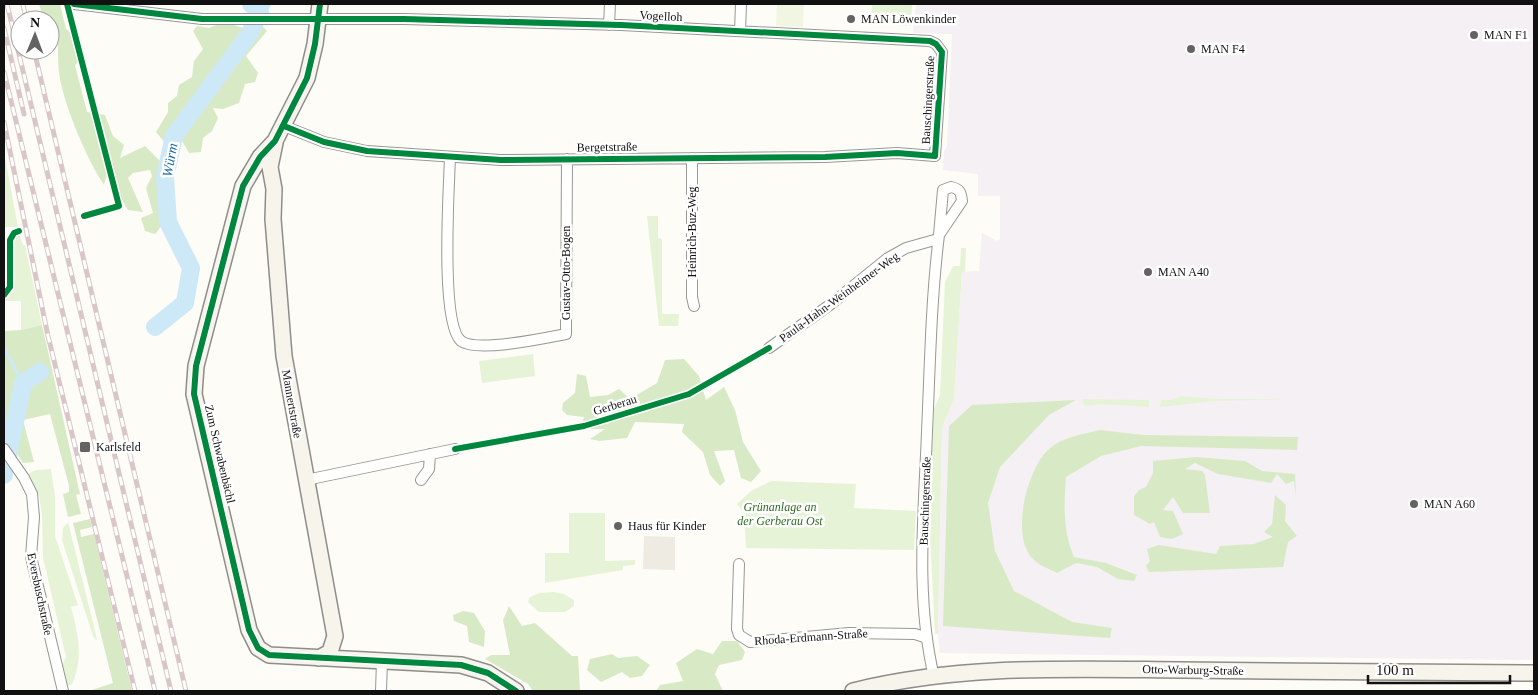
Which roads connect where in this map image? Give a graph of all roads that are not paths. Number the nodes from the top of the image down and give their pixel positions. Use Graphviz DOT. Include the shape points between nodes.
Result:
graph roads {
  1 [pos="74,4"];
  2 [pos="610,4"];
  3 [pos="741,4"];
  4 [pos="319,11"];
  5 [pos="609,25"];
  6 [pos="740,31"];
  7 [pos="939,47"];
  8 [pos="284,126"];
  9 [pos="275,141"];
  10 [pos="936,156"];
  11 [pos="450,157"];
  12 [pos="692,158"];
  13 [pos="567,159"];
  14 [pos="938,237"];
  15 [pos="694,306"];
  16 [pos="769,348"];
  17 [pos="455,448"];
  18 [pos="4,449"];
  19 [pos="430,454"];
  20 [pos="306,480"];
  21 [pos="421,480"];
  22 [pos="739,564"];
  23 [pos="335,636"];
  24 [pos="926,638"];
  25 [pos="319,658"];
  26 [pos="382,661"];
  27 [pos="1534,673"];
  28 [pos="934,677"];
  29 [pos="63,691"];
  30 [pos="381,691"];
  31 [pos="516,691"];
  32 [pos="852,691"];
  1 -- 4 [label="street, Vogelloh" via="202,19 266,20"];
  2 -- 5 [label="street"];
  3 -- 6 [label="street"];
  4 -- 5 [label="street, Vogelloh" via="404,19"];
  4 -- 8 [label="street, Zum Schwabenbächl" via="307,78"];
  5 -- 6 [label="street, Vogelloh"];
  6 -- 7 [label="street, Vogelloh" via="930,42"];
  7 -- 10 [label="street, Bauschingerstraße" via="942,71"];
  8 -- 9 [label="street, Zum Schwabenbächl"];
  8 -- 11 [label="street, Bergetstraße" via="316,140 341,146"];
  9 -- 20 [label="street, Mannertstraße" via="270,167 284,356"];
  9 -- 25 [label="street, Zum Schwabenbächl" via="260,157 243,186 196,366 194,394 252,637 258,648 269,655"];
  10 -- 12 [label="street, Bergetstraße" via="897,153"];
  11 -- 13 [label="street, Bergetstraße"];
  11 -- 13 [label="street, Gustav-Otto-Bogen" via="450,316 453,331 461,341 477,347 566,334"];
  12 -- 13 [label="street, Bergetstraße"];
  12 -- 15 [label="street, Heinrich-Buz-Weg"];
  14 -- 16 [label="street, Paula-Hahn-Weinheimer-Weg" via="888,258"];
  14 -- 24 [label="street, Bauschingerstraße" via="924,509"];
  17 -- 19 [label="street"];
  18 -- 29 [label="street, Eversbuschstraße" via="32,494 34,518 30,557"];
  19 -- 20 [label="street"];
  19 -- 21 [label="street" via="429,469"];
  20 -- 23 [label="street, Mannertstraße"];
  22 -- 24 [label="street, Rhoda-Erdmann-Straße" via="738,629 739,635 750,642 848,633 915,634"];
  23 -- 25 [label="street" via="330,652"];
  23 -- 26 [label="street, Zum Schwabenbächl" via="350,653"];
  24 -- 28 [label="street, Bauschingerstraße"];
  25 -- 26 [label="street, Zum Schwabenbächl"];
  26 -- 30 [label="street"];
  26 -- 31 [label="street, Zum Schwabenbächl" via="473,668 501,680"];
  27 -- 28 [label="street, Otto-Warburg-Straße" via="1066,669"];
  28 -- 32 [label="street, Otto-Warburg-Straße"];
}
